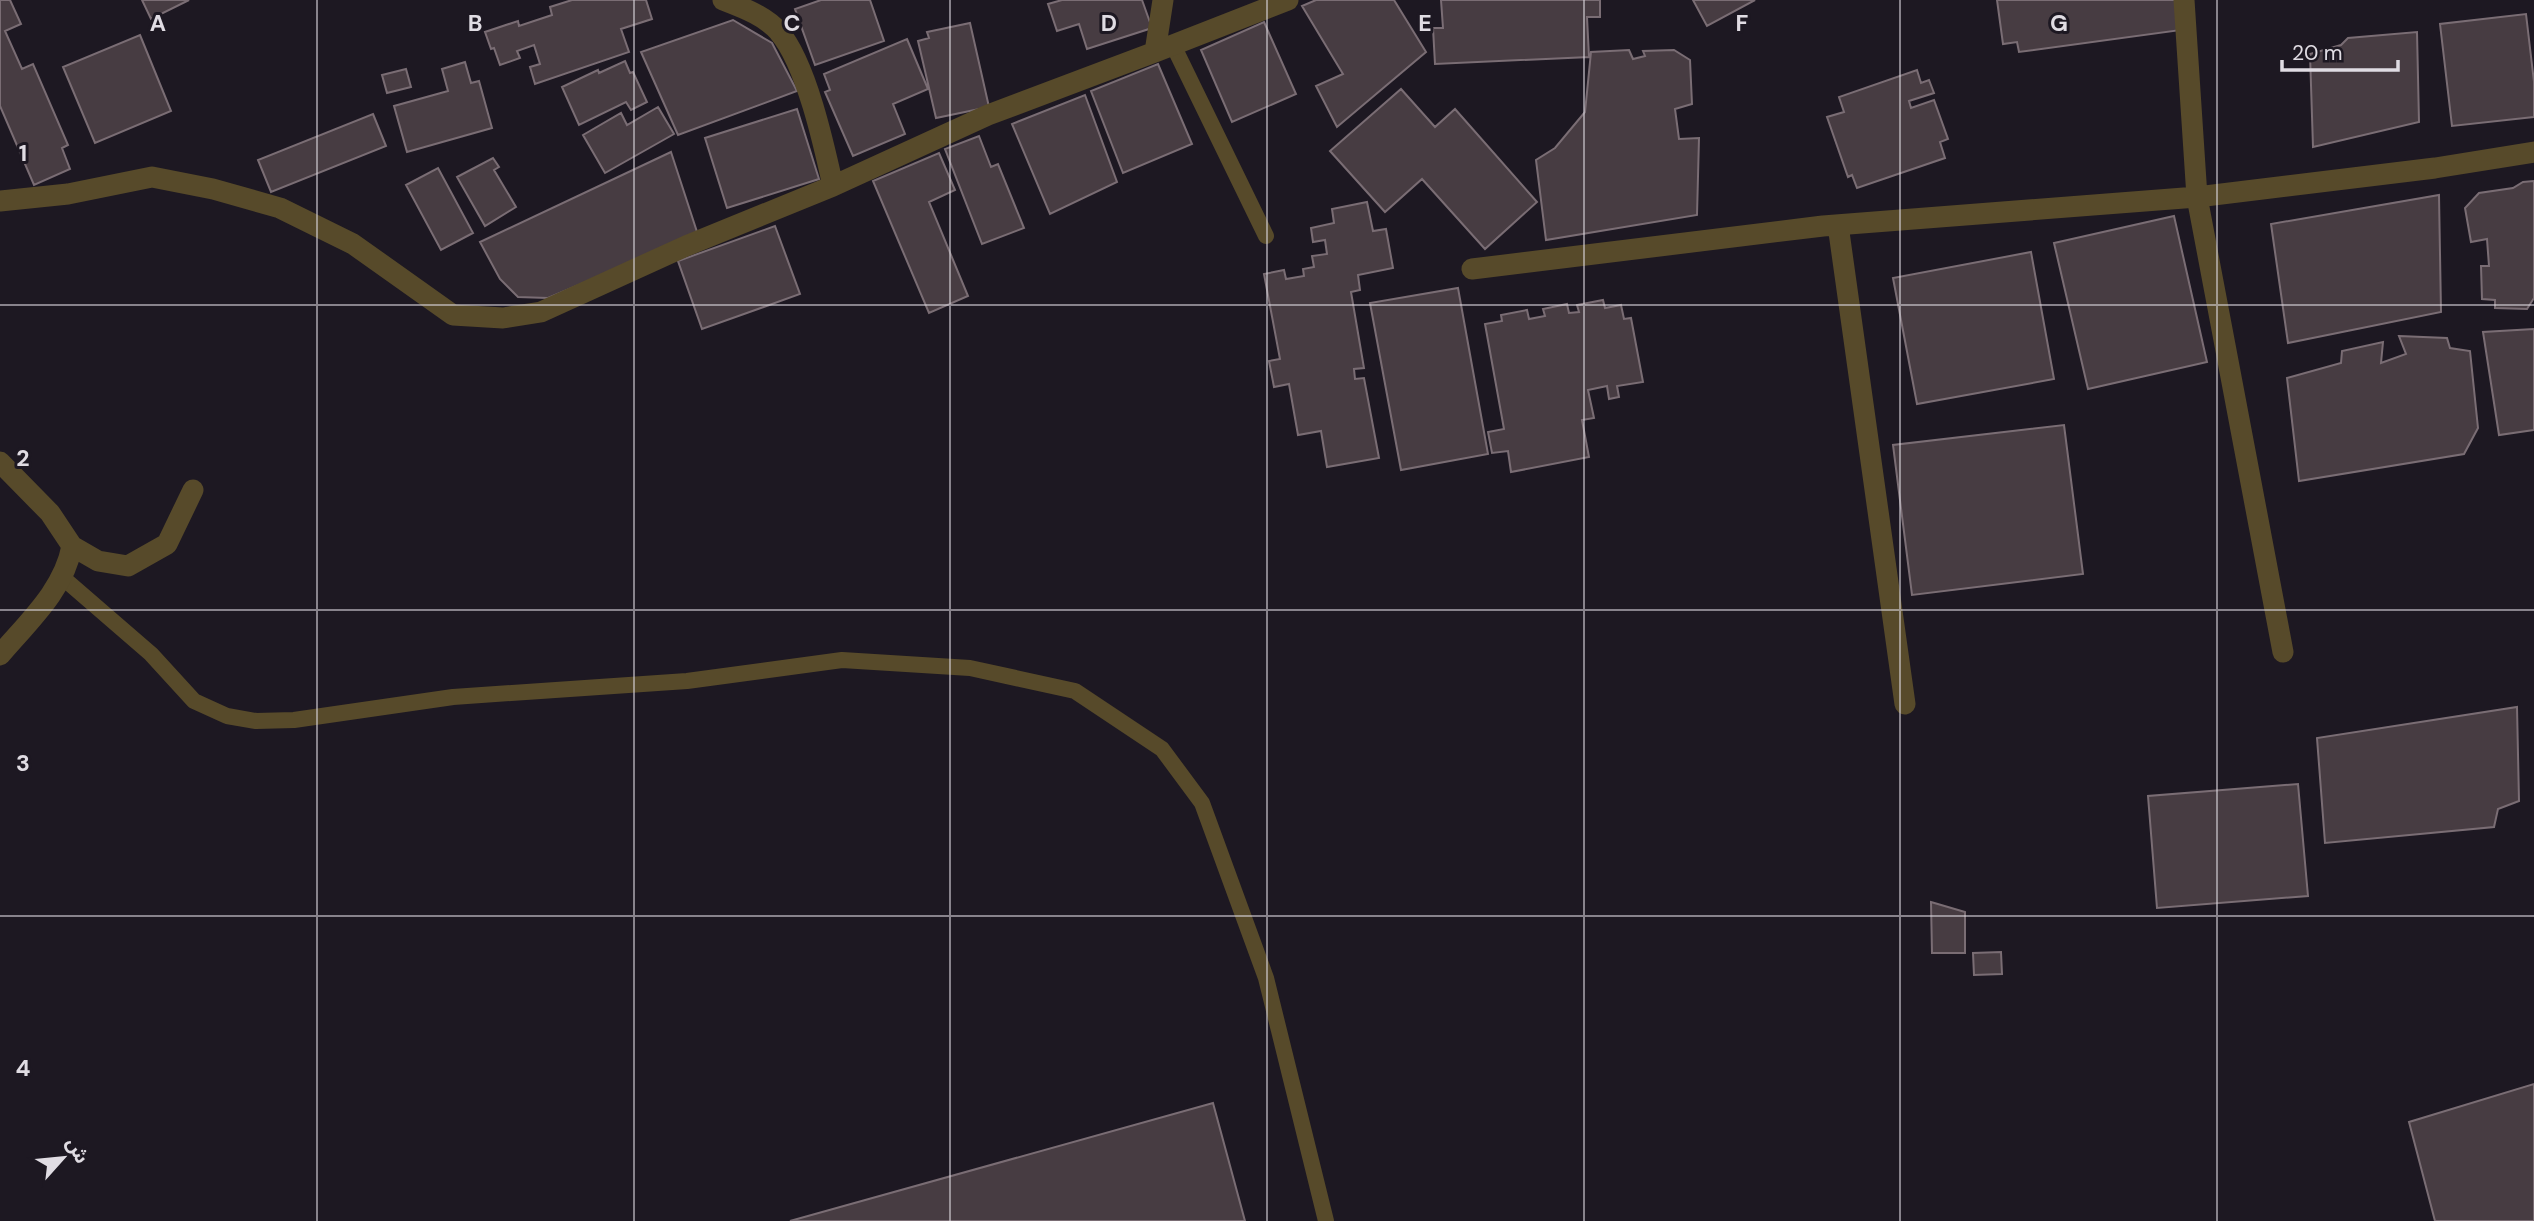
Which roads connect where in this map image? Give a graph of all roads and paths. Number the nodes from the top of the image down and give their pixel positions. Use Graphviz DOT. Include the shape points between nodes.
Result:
graph roads {
  1 [pos="723,0"];
  2 [pos="1163,0"];
  3 [pos="1288,0"];
  4 [pos="2185,0"];
  5 [pos="1163,48"];
  6 [pos="2534,152"];
  7 [pos="833,186"];
  8 [pos="2197,198"];
  9 [pos="0,201"];
  10 [pos="1838,225"];
  11 [pos="1266,236"];
  12 [pos="1472,269"];
  13 [pos="0,462"];
  14 [pos="193,490"];
  15 [pos="72,546"];
  16 [pos="62,577"];
  17 [pos="2283,652"];
  18 [pos="0,654"];
  19 [pos="1905,704"];
  20 [pos="1326,1221"];
  1 -- 7 [label="street" via="765,20 796,58"];
  2 -- 5 [label="street"];
  3 -- 5 [label="street"];
  4 -- 8 [label="street"];
  5 -- 7 [label="street" via="988,115"];
  5 -- 11 [label="lane"];
  6 -- 8 [label="street"];
  7 -- 9 [label="street" via="541,312 503,318 453,315 353,244 280,208 213,189 152,177 68,194"];
  8 -- 10 [label="street"];
  8 -- 17 [label="street"];
  10 -- 12 [label="street"];
  10 -- 19 [label="street"];
  13 -- 15 [label="street" via="50,513"];
  14 -- 15 [label="street" via="167,544 128,566 99,561"];
  15 -- 16 [label="street"];
  16 -- 18 [label="street"];
  16 -- 20 [label="lane" via="151,654 194,701 227,716 256,722 453,697 687,681 842,660 970,668 1075,691 1162,749 1202,803 1266,978"];
}
